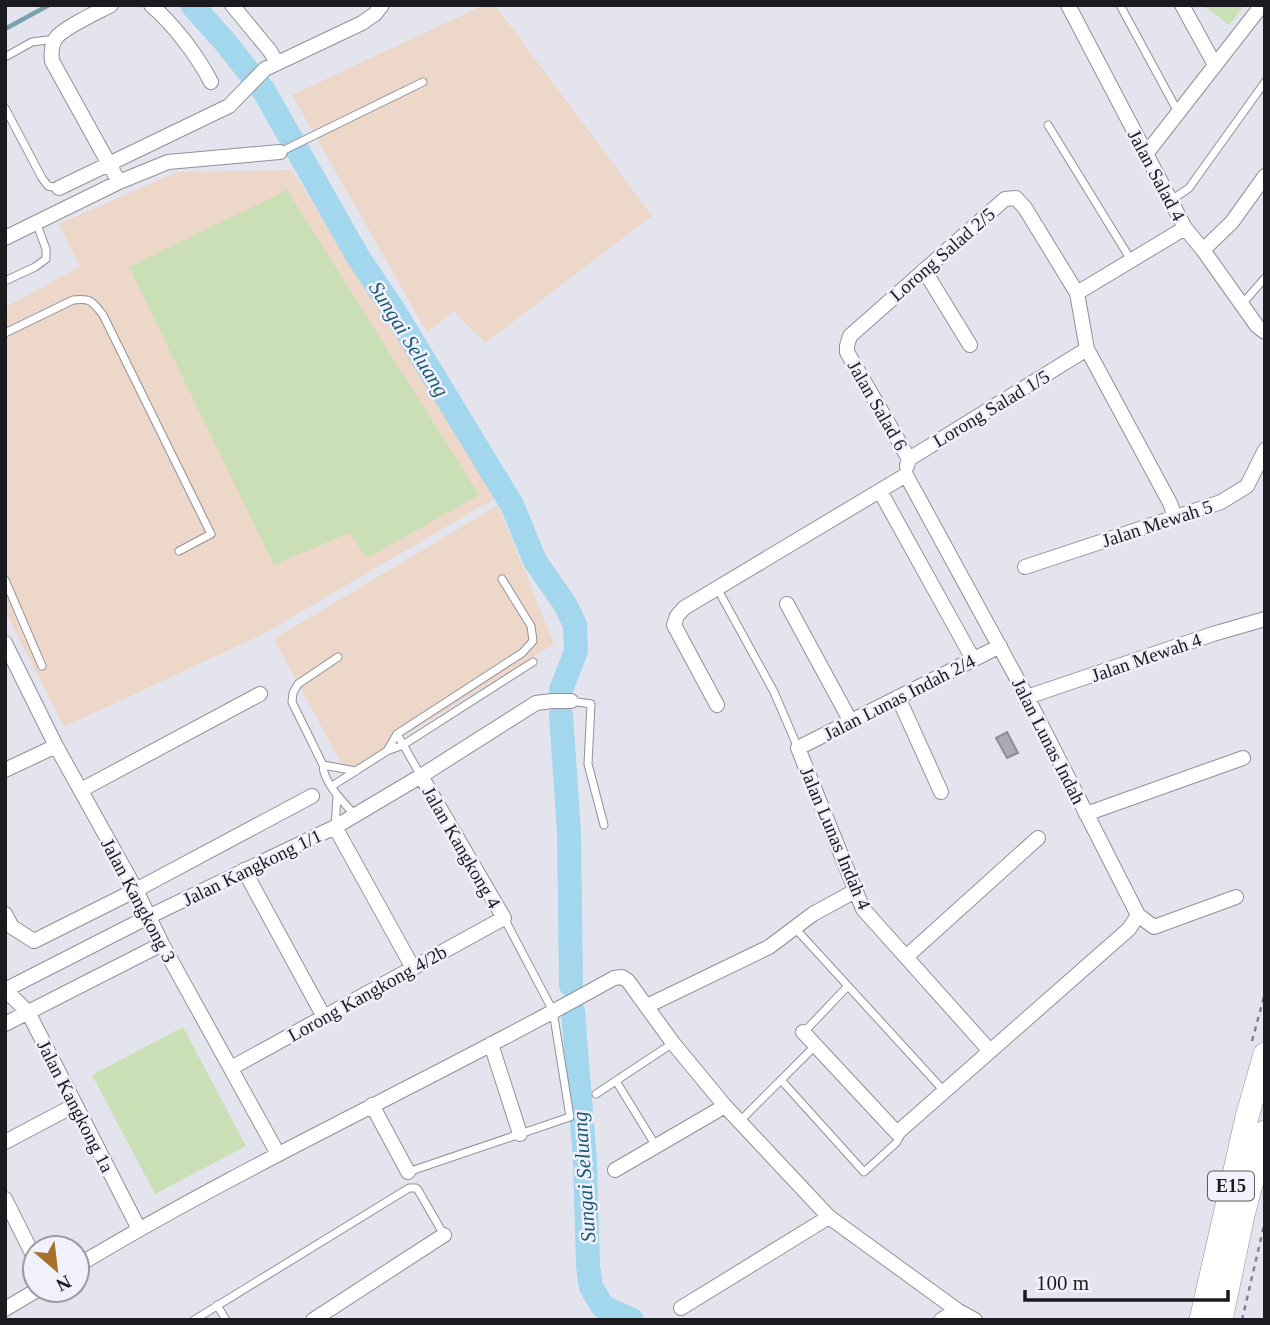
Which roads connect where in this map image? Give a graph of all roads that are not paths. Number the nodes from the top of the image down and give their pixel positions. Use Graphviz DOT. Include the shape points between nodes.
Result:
graph roads {
  1 [pos="111,5"];
  2 [pos="151,5"];
  3 [pos="232,5"];
  4 [pos="382,5"];
  5 [pos="1068,5"];
  6 [pos="1120,5"];
  7 [pos="1182,5"];
  8 [pos="1262,5"];
  9 [pos="55,39"];
  10 [pos="5,57"];
  11 [pos="1215,65"];
  12 [pos="271,66"];
  13 [pos="211,82"];
  14 [pos="423,82"];
  15 [pos="1265,82"];
  16 [pos="5,108"];
  17 [pos="1178,113"];
  18 [pos="1048,125"];
  19 [pos="280,152"];
  20 [pos="1146,154"];
  21 [pos="108,164"];
  22 [pos="1265,176"];
  23 [pos="119,182"];
  24 [pos="59,188"];
  25 [pos="1170,201"];
  26 [pos="36,222"];
  27 [pos="1185,228"];
  28 [pos="5,239"];
  29 [pos="1203,250"];
  30 [pos="1131,260"];
  31 [pos="924,270"];
  32 [pos="1265,278"];
  33 [pos="5,281"];
  34 [pos="1077,293"];
  35 [pos="1241,304"];
  36 [pos="1265,332"];
  37 [pos="5,333"];
  38 [pos="970,345"];
  39 [pos="1087,349"];
  40 [pos="847,352"];
  41 [pos="1265,450"];
  42 [pos="909,458"];
  43 [pos="906,475"];
  44 [pos="880,491"];
  45 [pos="1175,517"];
  46 [pos="178,551"];
  47 [pos="1025,567"];
  48 [pos="502,579"];
  49 [pos="5,580"];
  50 [pos="717,588"];
  51 [pos="787,604"];
  52 [pos="1265,619"];
  53 [pos="5,643"];
  54 [pos="1000,646"];
  55 [pos="338,657"];
  56 [pos="973,659"];
  57 [pos="533,662"];
  58 [pos="43,666"];
  59 [pos="260,694"];
  60 [pos="898,697"];
  61 [pos="1027,697"];
  62 [pos="571,701"];
  63 [pos="717,705"];
  64 [pos="851,722"];
  65 [pos="397,734"];
  66 [pos="403,745"];
  67 [pos="56,746"];
  68 [pos="798,748"];
  69 [pos="387,751"];
  70 [pos="1243,758"];
  71 [pos="323,765"];
  72 [pos="5,770"];
  73 [pos="356,771"];
  74 [pos="421,776"];
  75 [pos="332,786"];
  76 [pos="80,790"];
  77 [pos="941,792"];
  78 [pos="312,796"];
  79 [pos="337,797"];
  80 [pos="1086,814"];
  81 [pos="355,815"];
  82 [pos="604,825"];
  83 [pos="335,827"];
  84 [pos="1038,838"];
  85 [pos="244,870"];
  86 [pos="136,890"];
  87 [pos="855,891"];
  88 [pos="1236,897"];
  89 [pos="5,914"];
  90 [pos="1138,915"];
  91 [pos="148,917"];
  92 [pos="503,918"];
  93 [pos="794,928"];
  94 [pos="162,944"];
  95 [pos="906,957"];
  96 [pos="413,968"];
  97 [pos="848,986"];
  98 [pos="5,990"];
  99 [pos="648,1006"];
  100 [pos="558,1009"];
  101 [pos="28,1012"];
  102 [pos="324,1017"];
  103 [pos="5,1024"];
  104 [pos="803,1032"];
  105 [pos="673,1043"];
  106 [pos="491,1044"];
  107 [pos="816,1045"];
  108 [pos="990,1051"];
  109 [pos="1265,1054"];
  110 [pos="231,1068"];
  111 [pos="781,1080"];
  112 [pos="616,1081"];
  113 [pos="944,1091"];
  114 [pos="596,1094"];
  115 [pos="75,1105"];
  116 [pos="372,1105"];
  117 [pos="725,1106"];
  118 [pos="739,1121"];
  119 [pos="1265,1132"];
  120 [pos="897,1133"];
  121 [pos="520,1134"];
  122 [pos="5,1142"];
  123 [pos="656,1146"];
  124 [pos="278,1154"];
  125 [pos="615,1171"];
  126 [pos="408,1172"];
  127 [pos="5,1199"];
  128 [pos="829,1217"];
  129 [pos="139,1229"];
  130 [pos="22,1234"];
  131 [pos="444,1235"];
  132 [pos="91,1258"];
  133 [pos="21,1300"];
  134 [pos="217,1306"];
  135 [pos="681,1308"];
  136 [pos="5,1309"];
  137 [pos="957,1310"];
  138 [pos="330,1315"];
  139 [pos="194,1320"];
  140 [pos="226,1320"];
  141 [pos="313,1320"];
  142 [pos="941,1320"];
  143 [pos="975,1320"];
  144 [pos="1201,1320"];
  145 [pos="1221,1320"];
  1 -- 9 [label="street"];
  2 -- 13 [label="street"];
  3 -- 12 [label="street" via="263,42"];
  4 -- 12 [label="street" via="362,23"];
  5 -- 20 [label="street, Jalan Salad 4"];
  6 -- 17 [label="lane"];
  7 -- 11 [label="street"];
  8 -- 11 [label="street"];
  9 -- 10 [label="lane" via="32,42"];
  9 -- 21 [label="street" via="52,61"];
  11 -- 17 [label="street"];
  12 -- 21 [label="street" via="229,106"];
  14 -- 19 [label="lane"];
  15 -- 25 [label="lane" via="1189,187"];
  16 -- 24 [label="lane" via="42,178 48,186"];
  17 -- 20 [label="street"];
  18 -- 30 [label="lane"];
  19 -- 23 [label="street" via="168,162"];
  20 -- 25 [label="street, Jalan Salad 4"];
  21 -- 23 [label="street"];
  21 -- 24 [label="street"];
  22 -- 29 [label="street" via="1232,222"];
  23 -- 26 [label="street"];
  25 -- 27 [label="street, Jalan Salad 4"];
  26 -- 28 [label="street"];
  26 -- 33 [label="lane" via="46,258"];
  27 -- 29 [label="street, Jalan Salad 4"];
  27 -- 30 [label="street"];
  29 -- 35 [label="street, Jalan Salad 4"];
  30 -- 34 [label="street"];
  31 -- 34 [label="street, Lorong Salad 2/5" via="1005,199 1016,198"];
  31 -- 38 [label="street"];
  31 -- 40 [label="street, Lorong Salad 2/5" via="850,336"];
  32 -- 35 [label="lane"];
  34 -- 39 [label="street, Lorong Salad 2/5"];
  35 -- 36 [label="street, Jalan Salad 4"];
  37 -- 46 [label="lane" via="73,299 93,302 211,534"];
  39 -- 42 [label="street, Lorong Salad 1/5"];
  39 -- 45 [label="street, Lorong Salad 2/5"];
  40 -- 42 [label="street, Jalan Salad 6"];
  41 -- 45 [label="street, Jalan Mewah 5" via="1247,486 1221,502"];
  42 -- 43 [label="street"];
  43 -- 44 [label="street"];
  43 -- 54 [label="street, Jalan Lunas Indah"];
  44 -- 50 [label="street"];
  44 -- 56 [label="street"];
  45 -- 47 [label="street, Jalan Mewah 5"];
  48 -- 65 [label="lane" via="531,626 533,641 522,653"];
  49 -- 58 [label="lane"];
  50 -- 63 [label="street" via="684,608 674,625"];
  50 -- 68 [label="lane" via="774,692"];
  51 -- 64 [label="street"];
  52 -- 61 [label="street, Jalan Mewah 4"];
  53 -- 67 [label="street, Jalan Kangkong 3"];
  54 -- 56 [label="street, Jalan Lunas Indah 2/4"];
  54 -- 61 [label="street, Jalan Lunas Indah"];
  55 -- 71 [label="lane" via="298,684 293,693 292,702"];
  56 -- 60 [label="street, Jalan Lunas Indah 2/4"];
  57 -- 66 [label="lane"];
  59 -- 76 [label="street"];
  60 -- 64 [label="street, Jalan Lunas Indah 2/4"];
  60 -- 77 [label="street"];
  61 -- 80 [label="street, Jalan Lunas Indah"];
  62 -- 74 [label="street, Jalan Kangkong 1/1" via="536,703"];
  62 -- 82 [label="lane" via="591,704 588,764"];
  64 -- 68 [label="street, Jalan Lunas Indah 2/4"];
  65 -- 66 [label="lane"];
  65 -- 69 [label="lane"];
  66 -- 69 [label="lane"];
  66 -- 74 [label="lane"];
  67 -- 72 [label="street"];
  67 -- 76 [label="street, Jalan Kangkong 3"];
  68 -- 87 [label="street, Jalan Lunas Indah 4"];
  69 -- 73 [label="lane"];
  70 -- 80 [label="street"];
  71 -- 73 [label="lane"];
  71 -- 75 [label="lane"];
  73 -- 75 [label="lane"];
  74 -- 81 [label="street, Jalan Kangkong 1/1"];
  74 -- 92 [label="street, Jalan Kangkong 4"];
  75 -- 79 [label="lane"];
  76 -- 86 [label="street, Jalan Kangkong 3"];
  78 -- 86 [label="street"];
  79 -- 81 [label="lane"];
  79 -- 83 [label="lane"];
  80 -- 90 [label="street, Jalan Lunas Indah"];
  81 -- 83 [label="street, Jalan Kangkong 1/1"];
  83 -- 85 [label="street, Jalan Kangkong 1/1"];
  83 -- 96 [label="street"];
  84 -- 95 [label="street"];
  85 -- 91 [label="street, Jalan Kangkong 1/1"];
  85 -- 102 [label="street"];
  86 -- 89 [label="street" via="34,941 12,927"];
  86 -- 91 [label="street, Jalan Kangkong 3"];
  87 -- 93 [label="street"];
  87 -- 95 [label="street, Jalan Lunas Indah 4" via="863,909"];
  88 -- 90 [label="street" via="1154,927"];
  90 -- 108 [label="street" via="1129,929"];
  91 -- 94 [label="street, Jalan Kangkong 3"];
  91 -- 98 [label="street, Jalan Kangkong 1/1"];
  92 -- 96 [label="street, Lorong Kangkong 4/2b"];
  92 -- 100 [label="lane"];
  93 -- 97 [label="lane"];
  93 -- 99 [label="street" via="769,947"];
  94 -- 101 [label="street"];
  94 -- 110 [label="street, Jalan Kangkong 3"];
  95 -- 108 [label="street, Jalan Lunas Indah 4"];
  96 -- 102 [label="street, Lorong Kangkong 4/2b"];
  97 -- 104 [label="lane"];
  97 -- 113 [label="lane"];
  98 -- 101 [label="street, Jalan Kangkong 1a"];
  99 -- 100 [label="street" via="622,977"];
  99 -- 105 [label="street"];
  100 -- 106 [label="street"];
  100 -- 121 [label="lane" via="570,1117"];
  101 -- 103 [label="street"];
  101 -- 115 [label="street, Jalan Kangkong 1a"];
  102 -- 110 [label="street, Lorong Kangkong 4/2b"];
  104 -- 107 [label="street"];
  105 -- 112 [label="lane"];
  105 -- 117 [label="street"];
  106 -- 116 [label="street"];
  106 -- 121 [label="street"];
  107 -- 111 [label="lane"];
  107 -- 120 [label="street"];
  108 -- 113 [label="street"];
  109 -- 144 [label="highway, E15"];
  110 -- 124 [label="street, Jalan Kangkong 3"];
  111 -- 118 [label="lane"];
  111 -- 120 [label="lane" via="864,1172 896,1143"];
  112 -- 114 [label="lane"];
  112 -- 123 [label="lane"];
  113 -- 120 [label="street"];
  115 -- 122 [label="street"];
  115 -- 129 [label="street, Jalan Kangkong 1a"];
  116 -- 124 [label="street"];
  116 -- 126 [label="street"];
  117 -- 118 [label="street"];
  117 -- 123 [label="street"];
  118 -- 128 [label="street"];
  119 -- 145 [label="highway, E15"];
  121 -- 126 [label="lane"];
  123 -- 125 [label="street"];
  124 -- 129 [label="street"];
  127 -- 130 [label="street"];
  128 -- 135 [label="street"];
  128 -- 137 [label="street"];
  129 -- 132 [label="street"];
  131 -- 134 [label="lane" via="413,1187"];
  131 -- 138 [label="street"];
  133 -- 136 [label="street"];
  134 -- 139 [label="lane"];
  134 -- 140 [label="lane"];
  137 -- 142 [label="street"];
  137 -- 143 [label="street"];
  138 -- 141 [label="street"];
}
